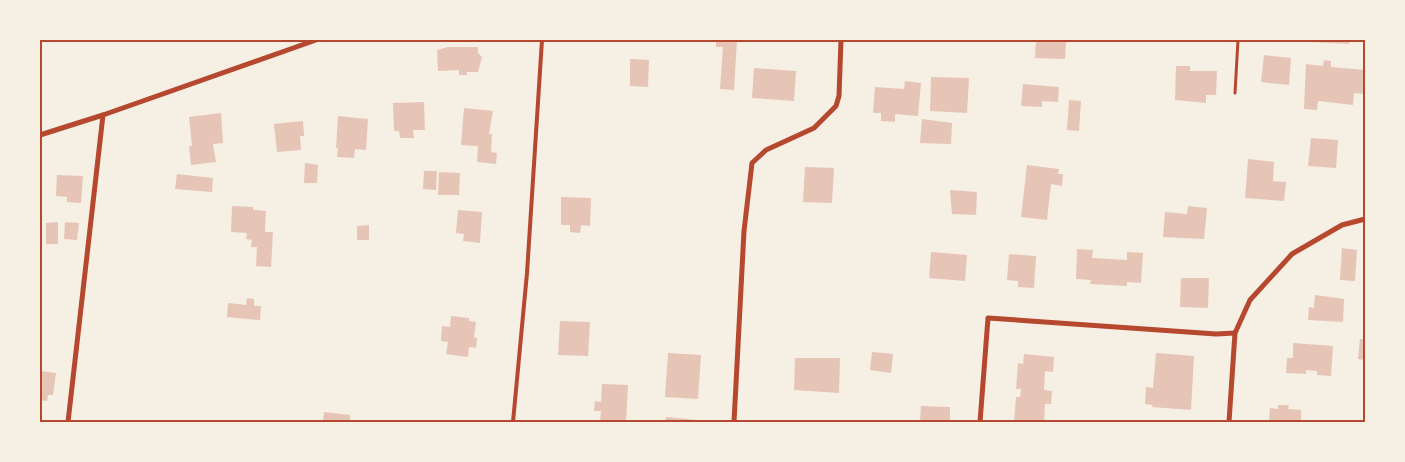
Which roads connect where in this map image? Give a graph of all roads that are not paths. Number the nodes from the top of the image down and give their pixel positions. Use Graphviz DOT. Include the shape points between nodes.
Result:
graph roads {
  1 [pos="316,40"];
  2 [pos="542,40"];
  3 [pos="841,40"];
  4 [pos="103,115"];
  5 [pos="40,135"];
  6 [pos="1365,219"];
  7 [pos="1234,333"];
  8 [pos="68,422"];
  9 [pos="513,422"];
  10 [pos="734,422"];
  11 [pos="980,422"];
  12 [pos="1229,422"];
  1 -- 4 [label="street"];
  2 -- 9 [label="lane" via="528,263"];
  3 -- 10 [label="street" via="836,106 814,128 766,150 752,163 744,231"];
  4 -- 5 [label="street"];
  4 -- 8 [label="street"];
  6 -- 7 [label="street" via="1342,225 1292,254 1250,300"];
  7 -- 11 [label="street" via="988,318"];
  7 -- 12 [label="street"];
}
